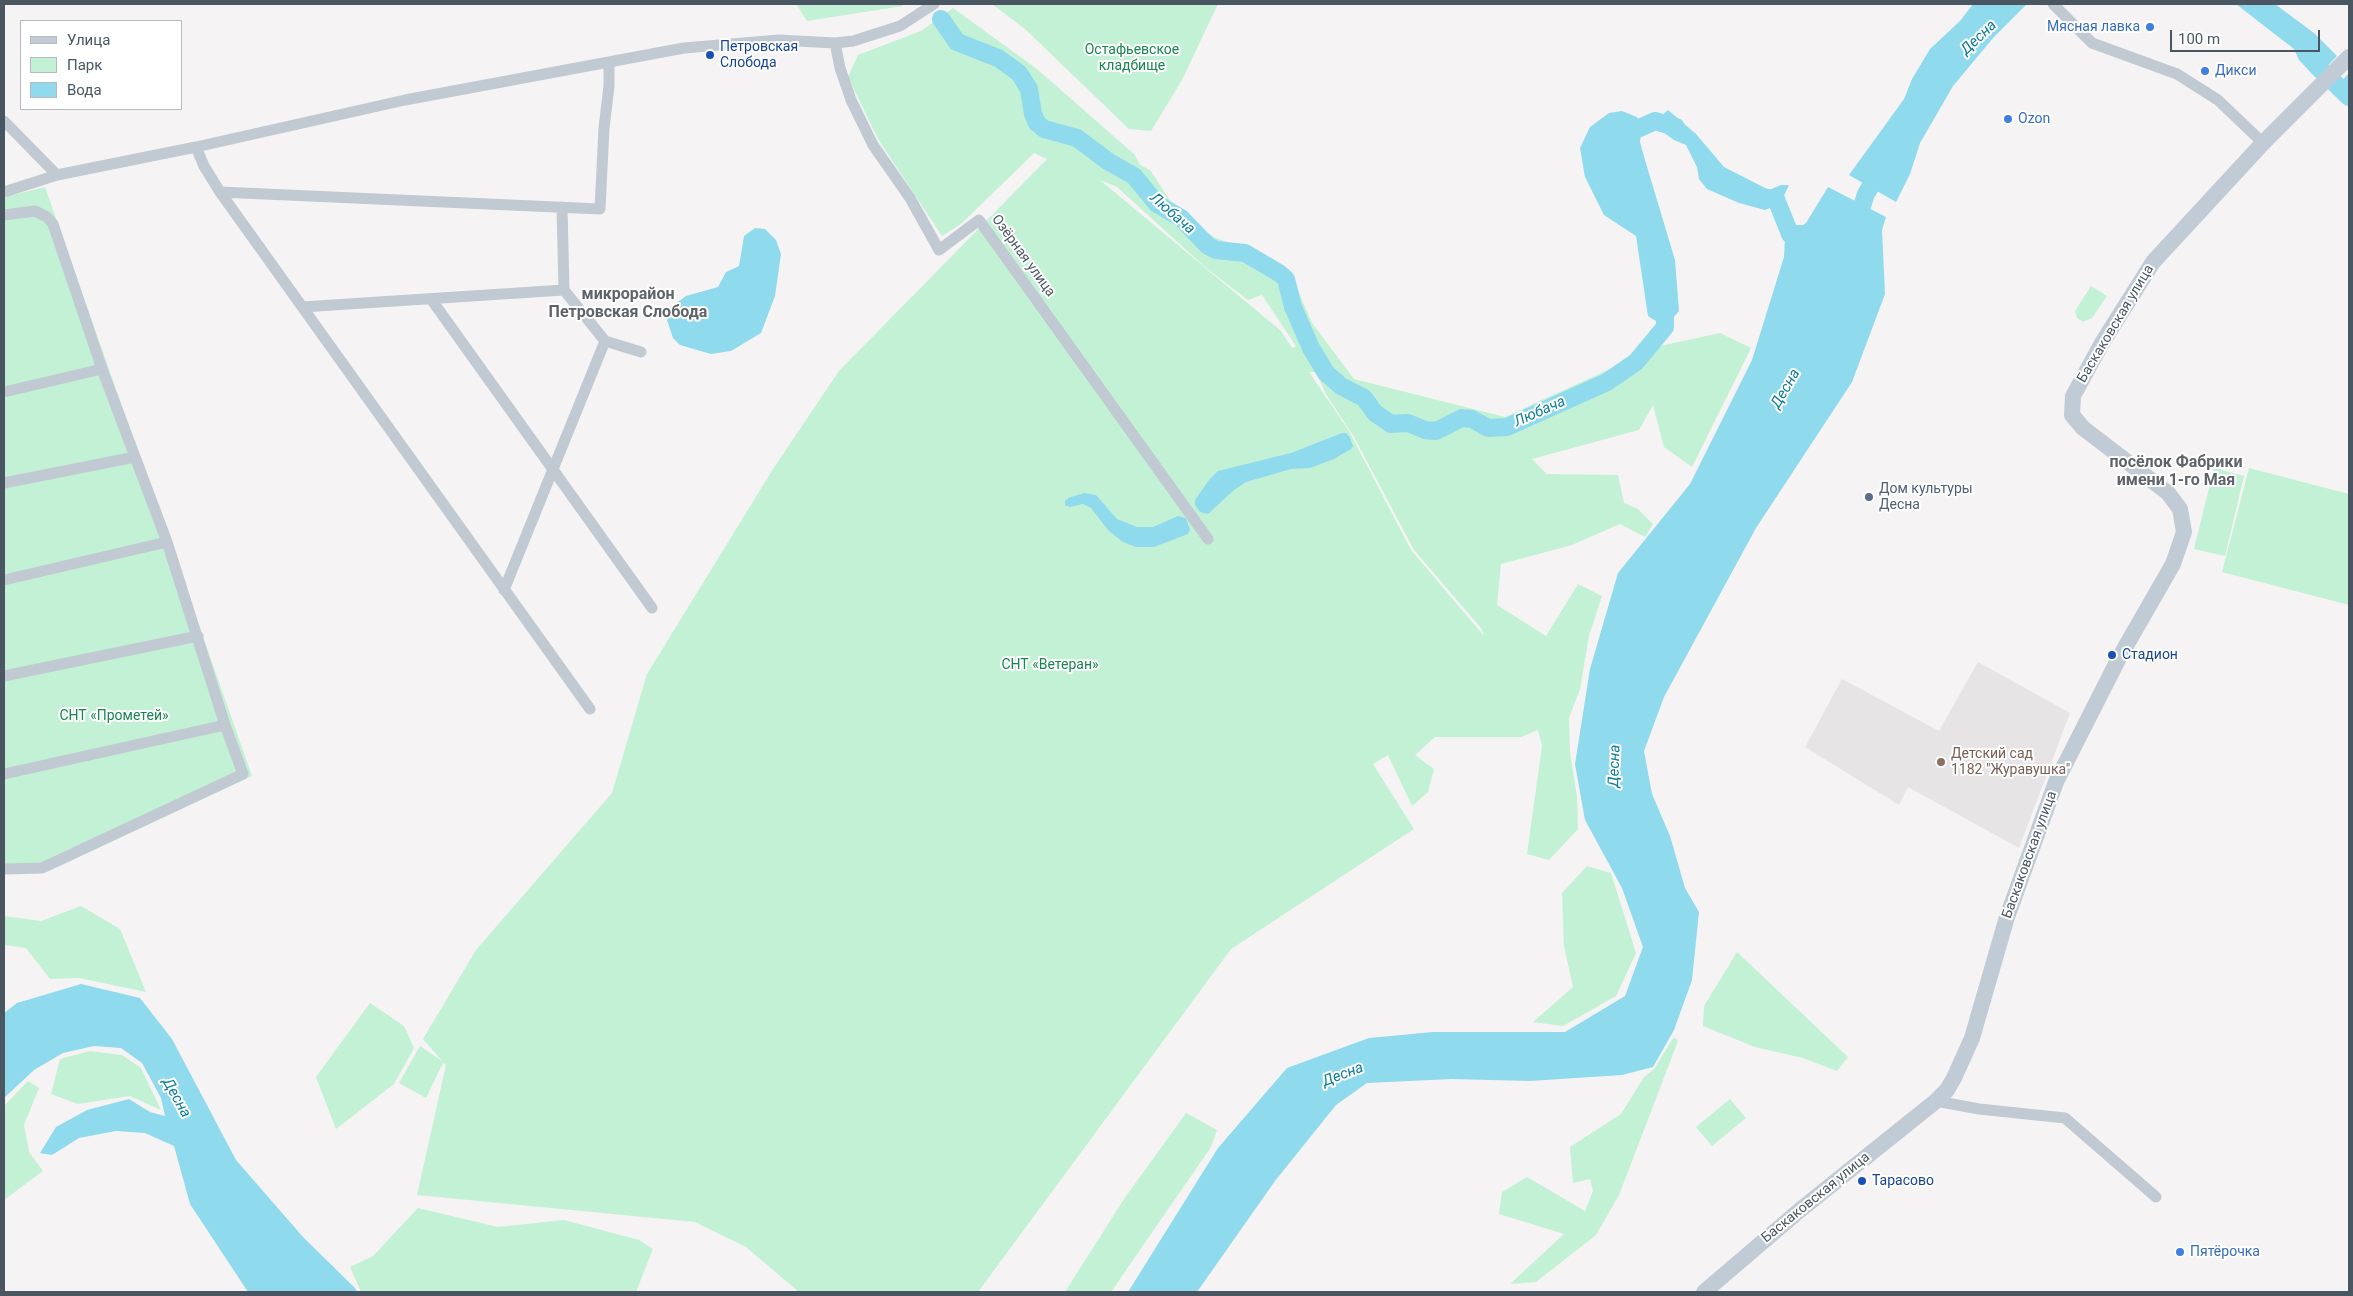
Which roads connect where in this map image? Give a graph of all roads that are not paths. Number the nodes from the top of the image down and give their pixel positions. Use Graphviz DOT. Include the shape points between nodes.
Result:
graph roads {
  1 [pos="934,4"];
  2 [pos="2053,4"];
  3 [pos="835,42"];
  4 [pos="2349,57"];
  5 [pos="609,62"];
  6 [pos="4,120"];
  7 [pos="2263,143"];
  8 [pos="196,147"];
  9 [pos="57,175"];
  10 [pos="4,192"];
  11 [pos="220,192"];
  12 [pos="562,207"];
  13 [pos="4,215"];
  14 [pos="564,290"];
  15 [pos="431,299"];
  16 [pos="302,307"];
  17 [pos="605,341"];
  18 [pos="641,352"];
  19 [pos="102,369"];
  20 [pos="4,392"];
  21 [pos="136,457"];
  22 [pos="553,469"];
  23 [pos="4,483"];
  24 [pos="1208,539"];
  25 [pos="166,542"];
  26 [pos="4,580"];
  27 [pos="504,590"];
  28 [pos="652,608"];
  29 [pos="198,636"];
  30 [pos="4,676"];
  31 [pos="590,709"];
  32 [pos="225,725"];
  33 [pos="4,774"];
  34 [pos="4,869"];
  35 [pos="1936,1101"];
  36 [pos="2156,1197"];
  37 [pos="1704,1292"];
  1 -- 3 [label="street" via="914,19 884,32 853,41"];
  2 -- 7 [label="street" via="2092,43 2177,74 2218,100"];
  3 -- 5 [label="street" via="779,40 725,44"];
  3 -- 24 [label="street, Озёрная улица" via="851,100 868,136 910,198 939,250 979,220"];
  4 -- 7 [label="street, Баскаковская улица"];
  5 -- 8 [label="street" via="405,100"];
  5 -- 12 [label="street" via="600,209"];
  6 -- 9 [label="street"];
  7 -- 35 [label="street, Баскаковская улица" via="2153,262 2102,342 2073,396 2072,415 2083,428 2168,493 2180,509 2184,532 2173,564 2119,658 2056,782 2007,917 1972,1038 1947,1090"];
  8 -- 9 [label="street"];
  8 -- 11 [label="street"];
  9 -- 10 [label="street"];
  11 -- 12 [label="street"];
  11 -- 16 [label="street"];
  12 -- 14 [label="street"];
  13 -- 19 [label="street" via="34,211 53,224"];
  14 -- 15 [label="street"];
  14 -- 17 [label="street"];
  15 -- 16 [label="street"];
  15 -- 22 [label="street"];
  16 -- 27 [label="street"];
  17 -- 18 [label="street"];
  17 -- 22 [label="street"];
  19 -- 20 [label="street"];
  19 -- 21 [label="street"];
  21 -- 23 [label="street"];
  21 -- 25 [label="street"];
  22 -- 27 [label="street"];
  22 -- 28 [label="street"];
  25 -- 26 [label="street"];
  25 -- 29 [label="street"];
  27 -- 31 [label="street"];
  29 -- 30 [label="street"];
  29 -- 32 [label="street"];
  32 -- 33 [label="street"];
  32 -- 34 [label="street" via="243,774 42,868"];
  35 -- 36 [label="street" via="2065,1118"];
  35 -- 37 [label="street, Баскаковская улица"];
}
